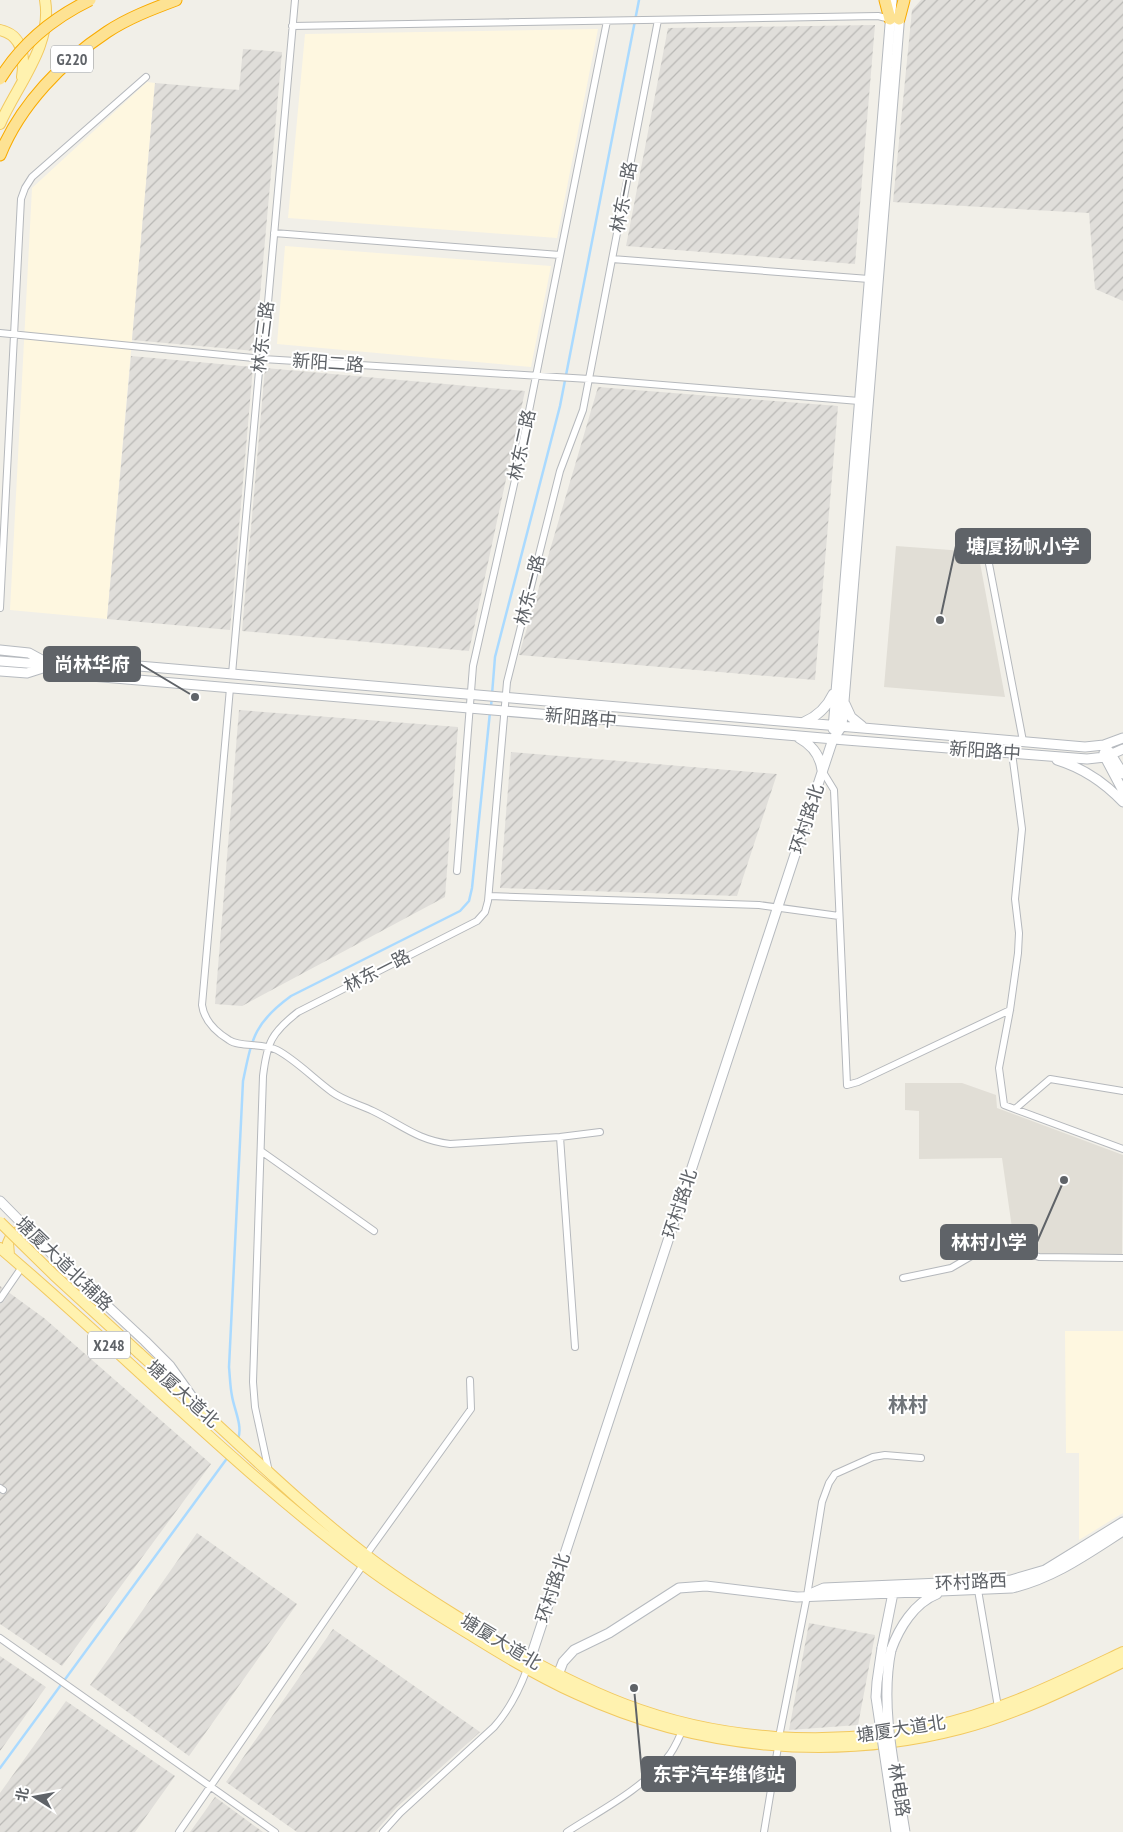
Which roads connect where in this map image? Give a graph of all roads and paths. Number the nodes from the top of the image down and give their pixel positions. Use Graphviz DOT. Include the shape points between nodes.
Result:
graph roads {
  1 [pos="45,0"];
  2 [pos="90,0"];
  3 [pos="176,0"];
  4 [pos="295,0"];
  5 [pos="886,0"];
  6 [pos="892,0"];
  7 [pos="902,0"];
  8 [pos="895,19"];
  9 [pos="658,20"];
  10 [pos="607,21"];
  11 [pos="292,26"];
  12 [pos="0,30"];
  13 [pos="146,77"];
  14 [pos="0,79"];
  15 [pos="22,81"];
  16 [pos="0,124"];
  17 [pos="0,155"];
  18 [pos="274,233"];
  19 [pos="560,255"];
  20 [pos="612,259"];
  21 [pos="869,279"];
  22 [pos="0,333"];
  23 [pos="14,335"];
  24 [pos="262,359"];
  25 [pos="536,376"];
  26 [pos="589,379"];
  27 [pos="859,401"];
  28 [pos="985,543"];
  29 [pos="0,608"];
  30 [pos="0,650"];
  31 [pos="0,661"];
  32 [pos="51,665"];
  33 [pos="0,671"];
  34 [pos="232,674"];
  35 [pos="836,684"];
  36 [pos="230,688"];
  37 [pos="475,695"];
  38 [pos="844,695"];
  39 [pos="501,697"];
  40 [pos="473,708"];
  41 [pos="500,711"];
  42 [pos="804,723"];
  43 [pos="837,725"];
  44 [pos="867,728"];
  45 [pos="794,736"];
  46 [pos="1123,738"];
  47 [pos="833,739"];
  48 [pos="1023,741"];
  49 [pos="1104,745"];
  50 [pos="1123,749"];
  51 [pos="1012,753"];
  52 [pos="1043,756"];
  53 [pos="1108,756"];
  54 [pos="823,772"];
  55 [pos="1123,774"];
  56 [pos="1123,790"];
  57 [pos="1123,802"];
  58 [pos="457,871"];
  59 [pos="489,896"];
  60 [pos="778,907"];
  61 [pos="839,916"];
  62 [pos="1010,1010"];
  63 [pos="268,1046"];
  64 [pos="1123,1091"];
  65 [pos="1015,1109"];
  66 [pos="600,1132"];
  67 [pos="560,1137"];
  68 [pos="1123,1149"];
  69 [pos="261,1151"];
  70 [pos="3,1205"];
  71 [pos="0,1222"];
  72 [pos="374,1231"];
  73 [pos="32,1234"];
  74 [pos="0,1248"];
  75 [pos="9,1255"];
  76 [pos="1123,1258"];
  77 [pos="22,1267"];
  78 [pos="903,1278"];
  79 [pos="0,1298"];
  80 [pos="575,1347"];
  81 [pos="470,1380"];
  82 [pos="199,1408"];
  83 [pos="921,1458"];
  84 [pos="269,1474"];
  85 [pos="1123,1522"];
  86 [pos="1123,1531"];
  87 [pos="364,1560"];
  88 [pos="899,1585"];
  89 [pos="978,1590"];
  90 [pos="942,1592"];
  91 [pos="893,1593"];
  92 [pos="807,1596"];
  93 [pos="909,1597"];
  94 [pos="891,1603"];
  95 [pos="911,1615"];
  96 [pos="0,1638"];
  97 [pos="887,1649"];
  98 [pos="1123,1652"];
  99 [pos="1123,1662"];
  100 [pos="528,1664"];
  101 [pos="558,1675"];
  102 [pos="998,1708"];
  103 [pos="682,1731"];
  104 [pos="778,1742"];
  105 [pos="210,1786"];
  106 [pos="178,1832"];
  107 [pos="275,1832"];
  108 [pos="383,1832"];
  109 [pos="567,1832"];
  110 [pos="764,1832"];
  111 [pos="896,1832"];
  112 [pos="905,1832"];
  1 -- 15 [label="main road" via="41,40"];
  2 -- 14 [label="highway, G220, bridge" via="51,22 29,41"];
  3 -- 17 [label="highway, G220" via="130,19 76,55 34,99 10,133"];
  4 -- 11 [label="street, 林东三路"];
  5 -- 8 [label="highway"];
  6 -- 8 [label="main road"];
  7 -- 8 [label="highway"];
  8 -- 9 [label="street" via="878,16"];
  8 -- 21 [label="main road"];
  8 -- 38 [label="main road"];
  9 -- 10 [label="street"];
  9 -- 20 [label="street, 林东一路"];
  10 -- 11 [label="street"];
  10 -- 19 [label="street, 林东二路"];
  11 -- 18 [label="street, 林东三路"];
  12 -- 15 [label="main road" via="16,38 21,47 24,57"];
  13 -- 23 [label="street" via="32,177 25,188"];
  15 -- 16 [label="main road"];
  18 -- 19 [label="street"];
  18 -- 24 [label="street, 林东三路"];
  19 -- 25 [label="street, 林东二路"];
  20 -- 21 [label="street"];
  20 -- 26 [label="street, 林东一路"];
  21 -- 27 [label="main road"];
  22 -- 23 [label="street, 新阳二路"];
  23 -- 24 [label="street, 新阳二路"];
  23 -- 29 [label="street"];
  24 -- 25 [label="street, 新阳二路"];
  24 -- 34 [label="street, 林东三路"];
  25 -- 26 [label="street, 新阳二路"];
  25 -- 37 [label="street, 林东二路" via="473,666"];
  26 -- 27 [label="street, 新阳二路"];
  26 -- 39 [label="street, 林东一路" via="578,425 560,471"];
  27 -- 35 [label="main road"];
  28 -- 48 [label="street"];
  30 -- 32 [label="main road" via="29,652"];
  31 -- 32 [label="main road, 新阳路中"];
  32 -- 33 [label="main road" via="27,673"];
  32 -- 34 [label="main road, 新阳路中" via="80,661"];
  32 -- 36 [label="main road, 新阳路中" via="79,675"];
  34 -- 37 [label="main road, 新阳路中"];
  35 -- 42 [label="main road" via="825,708"];
  35 -- 43 [label="main road"];
  36 -- 40 [label="main road, 新阳路中"];
  36 -- 63 [label="street" via="202,1005 210,1023 229,1040"];
  37 -- 39 [label="main road, 新阳路中"];
  37 -- 40 [label="street, 林东二路"];
  38 -- 43 [label="main road"];
  38 -- 44 [label="main road" via="848,714"];
  39 -- 41 [label="street, 林东一路"];
  39 -- 42 [label="main road, 新阳路中"];
  40 -- 41 [label="main road, 新阳路中"];
  40 -- 58 [label="street, 林东二路"];
  41 -- 45 [label="main road, 新阳路中"];
  41 -- 59 [label="street, 林东一路"];
  42 -- 43 [label="main road, 新阳路中"];
  43 -- 44 [label="main road, 新阳路中"];
  43 -- 47 [label="main road, 环村路北"];
  44 -- 48 [label="main road, 新阳路中"];
  45 -- 47 [label="main road, 新阳路中"];
  45 -- 54 [label="main road" via="814,749"];
  46 -- 49 [label="main road, 新阳路中"];
  47 -- 51 [label="main road, 新阳路中"];
  47 -- 54 [label="main road, 环村路北"];
  48 -- 49 [label="main road, 新阳路中"];
  49 -- 53 [label="main road"];
  50 -- 53 [label="main road"];
  51 -- 52 [label="main road, 新阳路中"];
  51 -- 62 [label="street" via="1022,829 1015,899 1018,953"];
  52 -- 53 [label="main road, 新阳路中" via="1087,759"];
  52 -- 57 [label="main road" via="1094,776"];
  53 -- 55 [label="main road"];
  53 -- 56 [label="main road"];
  54 -- 60 [label="main road, 环村路北"];
  54 -- 61 [label="street" via="834,790"];
  59 -- 60 [label="street"];
  59 -- 63 [label="street, 林东一路" via="485,912 477,921 298,1012 278,1029"];
  60 -- 61 [label="street"];
  60 -- 100 [label="main road, 环村路北"];
  61 -- 62 [label="street" via="847,1085"];
  62 -- 65 [label="street" via="999,1068 1004,1105"];
  63 -- 67 [label="street" via="333,1093 424,1139 450,1144"];
  63 -- 69 [label="street" via="263,1076"];
  64 -- 65 [label="street" via="1050,1079"];
  65 -- 68 [label="street"];
  66 -- 67 [label="street"];
  67 -- 80 [label="street"];
  69 -- 72 [label="street"];
  69 -- 84 [label="street" via="253,1382"];
  70 -- 73 [label="main road, 塘厦大道北辅路"];
  71 -- 82 [label="main road, 塘厦大道北 / X248, bridge"];
  73 -- 75 [label="main road" via="21,1231 12,1234 8,1243"];
  73 -- 82 [label="main road, 塘厦大道北辅路" via="170,1366"];
  74 -- 75 [label="main road, 塘厦大道北 / X248"];
  75 -- 77 [label="main road, 塘厦大道北 / X248"];
  76 -- 78 [label="street" via="1039,1257 1013,1248 975,1254 951,1268"];
  77 -- 79 [label="street"];
  77 -- 87 [label="main road, 塘厦大道北 / X248" via="237,1461 317,1528"];
  81 -- 87 [label="street" via="471,1409"];
  82 -- 84 [label="main road, 塘厦大道北 / X248"];
  83 -- 92 [label="street" via="873,1457 835,1474 822,1502"];
  84 -- 87 [label="main road, 塘厦大道北 / X248"];
  85 -- 88 [label="main road, 环村路西" via="1062,1561 1029,1576 992,1582"];
  86 -- 89 [label="main road, 环村路西" via="1047,1577 1012,1588"];
  87 -- 100 [label="main road, 塘厦大道北 / X248" via="508,1648"];
  87 -- 105 [label="street"];
  88 -- 91 [label="main road, 林电路"];
  88 -- 92 [label="main road, 环村路西" via="824,1588"];
  88 -- 93 [label="main road"];
  89 -- 90 [label="main road, 环村路西"];
  89 -- 102 [label="street"];
  90 -- 93 [label="main road, 环村路西"];
  90 -- 95 [label="main road, 林电路" via="931,1596"];
  91 -- 92 [label="main road, 环村路西"];
  91 -- 93 [label="main road, 环村路西"];
  91 -- 94 [label="main road, 林电路"];
  92 -- 101 [label="main road, 环村路西" via="706,1586 679,1588 609,1633 574,1650"];
  92 -- 104 [label="street"];
  93 -- 94 [label="main road" via="901,1596"];
  93 -- 95 [label="main road"];
  94 -- 97 [label="main road, 林电路"];
  95 -- 97 [label="main road, 林电路"];
  96 -- 105 [label="street"];
  97 -- 111 [label="main road, 林电路, bridge" via="876,1682 877,1705"];
  97 -- 112 [label="main road, 林电路, bridge" via="886,1697"];
  98 -- 102 [label="main road, 塘厦大道北 / X248"];
  99 -- 104 [label="main road, 塘厦大道北 / X248" via="1026,1707 961,1729 872,1745 835,1747"];
  100 -- 101 [label="main road, 塘厦大道北 / X248"];
  100 -- 103 [label="main road, 塘厦大道北 / X248" via="580,1696"];
  100 -- 108 [label="street" via="507,1713"];
  101 -- 104 [label="main road, 塘厦大道北 / X248" via="654,1714"];
  102 -- 104 [label="main road, 塘厦大道北 / X248" via="900,1732"];
  103 -- 104 [label="main road, 塘厦大道北 / X248" via="717,1738"];
  103 -- 109 [label="street" via="668,1757 655,1771"];
  104 -- 110 [label="street"];
  105 -- 106 [label="street"];
  105 -- 107 [label="street"];
}
